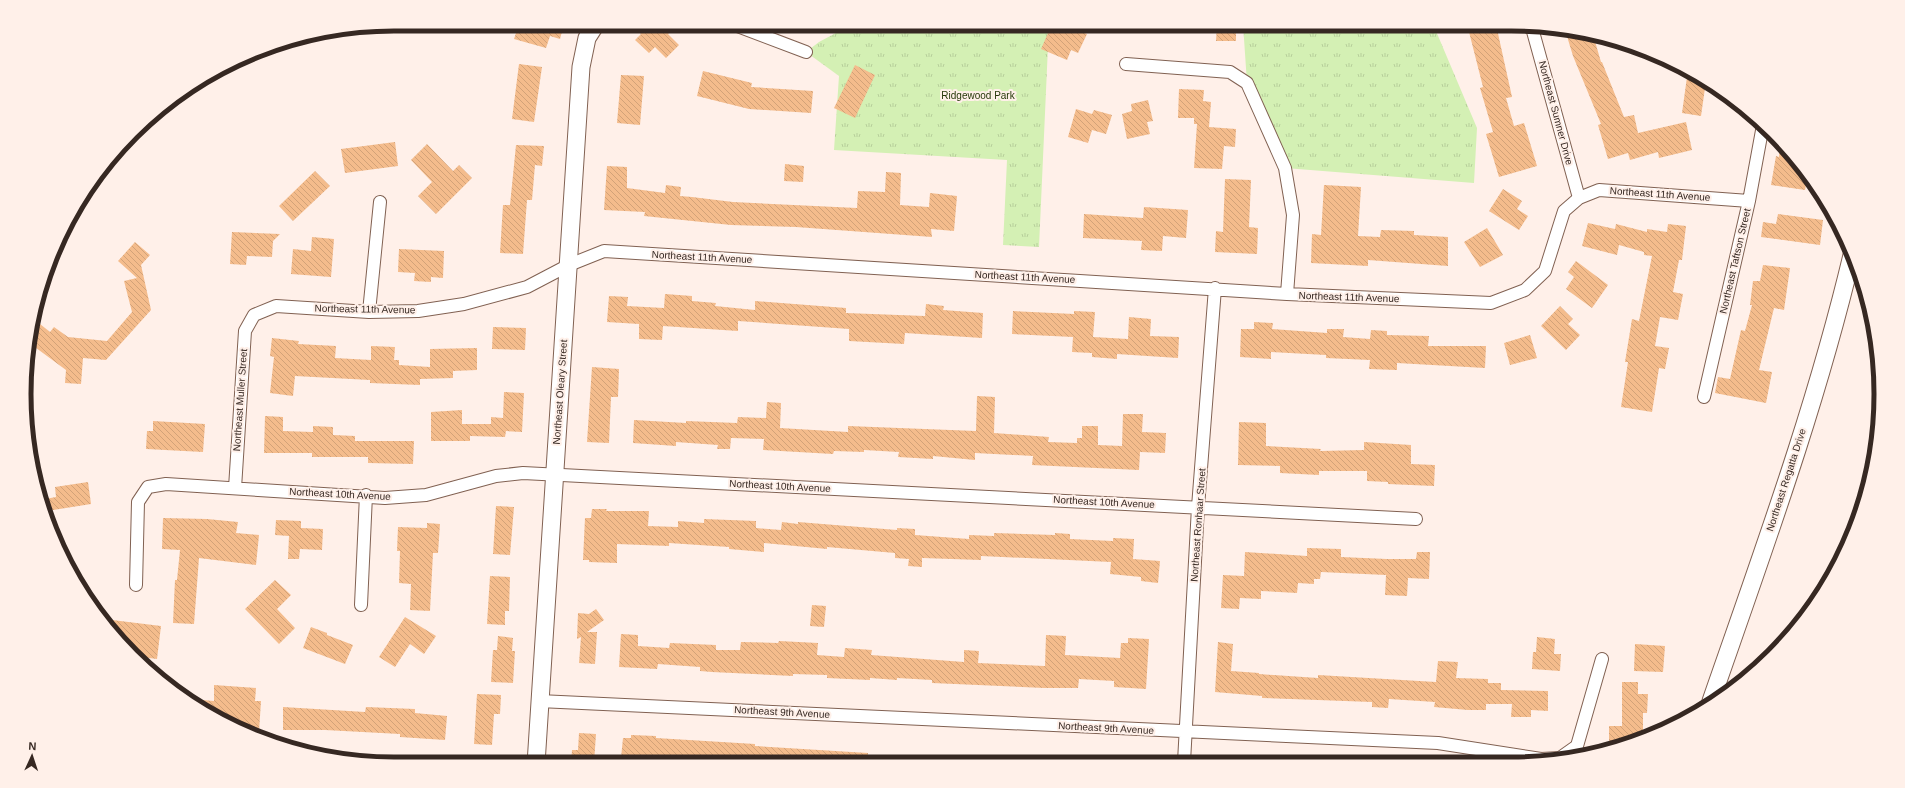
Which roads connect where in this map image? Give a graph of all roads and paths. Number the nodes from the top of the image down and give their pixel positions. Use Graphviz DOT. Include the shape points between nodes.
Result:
graph roads {
  1 [pos="592,31"];
  2 [pos="750,31"];
  3 [pos="1533,32"];
  4 [pos="806,52"];
  5 [pos="1126,64"];
  6 [pos="1762,131"];
  7 [pos="1579,198"];
  8 [pos="1749,201"];
  9 [pos="380,202"];
  10 [pos="569,265"];
  11 [pos="1850,265"];
  12 [pos="1215,288"];
  13 [pos="1287,294"];
  14 [pos="369,312"];
  15 [pos="254,315"];
  16 [pos="1704,397"];
  17 [pos="555,474"];
  18 [pos="235,488"];
  19 [pos="366,496"];
  20 [pos="1198,507"];
  21 [pos="1416,519"];
  22 [pos="136,585"];
  23 [pos="361,605"];
  24 [pos="1602,659"];
  25 [pos="1713,696"];
  26 [pos="539,701"];
  27 [pos="1186,732"];
  28 [pos="1568,752"];
  29 [pos="1525,756"];
  30 [pos="536,757"];
  31 [pos="1184,757"];
  1 -- 10 [label="street, Northeast Oleary Street" via="581,67"];
  2 -- 4 [label="street"];
  3 -- 7 [label="street, Northeast Sumner Drive"];
  5 -- 13 [label="street" via="1230,72 1247,83 1285,168 1293,215"];
  6 -- 8 [label="street, Northeast Taftson Street"];
  7 -- 8 [label="street, Northeast 11th Avenue" via="1599,190"];
  7 -- 13 [label="street, Northeast 11th Avenue" via="1564,211 1544,271 1524,290 1491,303"];
  8 -- 16 [label="street, Northeast Taftson Street"];
  9 -- 14 [label="street"];
  10 -- 12 [label="street, Northeast 11th Avenue" via="604,251"];
  10 -- 14 [label="street, Northeast 11th Avenue" via="527,287 464,304 418,311"];
  10 -- 17 [label="street, Northeast Oleary Street"];
  11 -- 25 [label="street, Northeast Regatta Drive" via="1792,464"];
  12 -- 13 [label="street, Northeast 11th Avenue"];
  12 -- 20 [label="street, Northeast Ronhaar Street"];
  14 -- 15 [label="street, Northeast 11th Avenue" via="276,306"];
  15 -- 18 [label="street, Northeast Muller Street" via="244,331"];
  17 -- 19 [label="street, Northeast 10th Avenue" via="523,473 496,476 426,495 385,498"];
  17 -- 20 [label="street, Northeast 10th Avenue"];
  17 -- 26 [label="street, Northeast Oleary Street"];
  18 -- 19 [label="street, Northeast 10th Avenue"];
  18 -- 22 [label="street, Northeast 10th Avenue" via="166,484 148,488 138,502"];
  19 -- 23 [label="street"];
  20 -- 21 [label="street, Northeast 10th Avenue"];
  20 -- 27 [label="street, Northeast Ronhaar Street"];
  24 -- 28 [label="street, Northeast 9th Avenue" via="1577,746"];
  26 -- 27 [label="street, Northeast 9th Avenue"];
  26 -- 30 [label="street, Northeast Oleary Street"];
  27 -- 29 [label="street, Northeast 9th Avenue" via="1438,743"];
  27 -- 31 [label="street, Northeast Ronhaar Street"];
}
